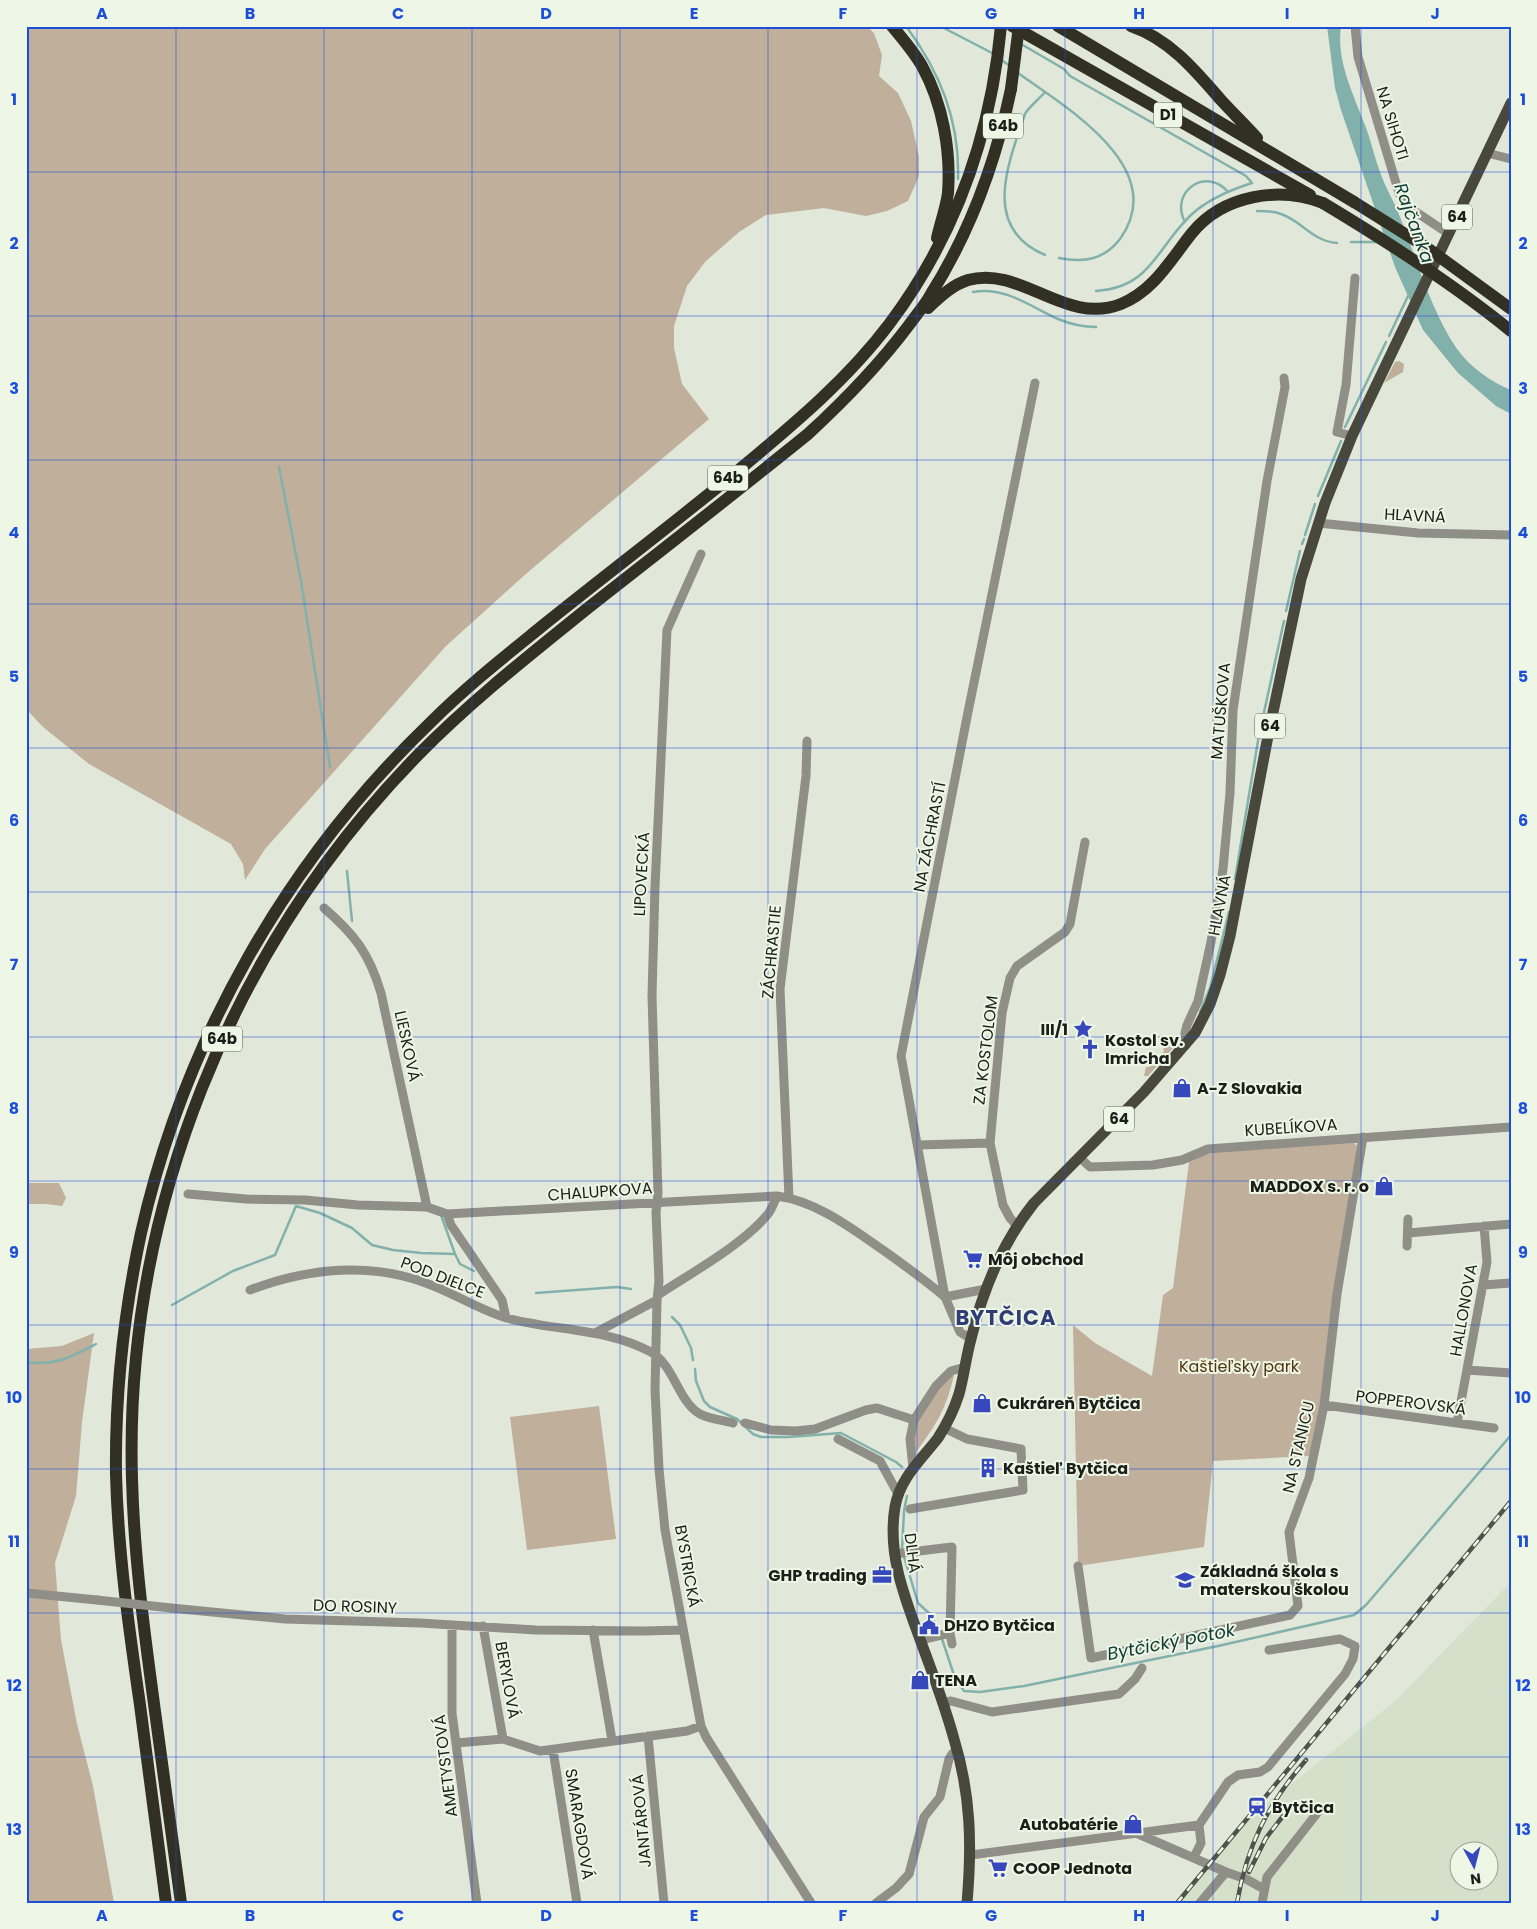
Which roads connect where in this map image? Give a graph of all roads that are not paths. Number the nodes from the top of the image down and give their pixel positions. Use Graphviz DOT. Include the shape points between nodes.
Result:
graph roads {
  1 [pos="892,26"];
  2 [pos="1001,26"];
  3 [pos="1012,26"];
  4 [pos="1019,26"];
  5 [pos="1058,26"];
  6 [pos="1132,26"];
  7 [pos="1355,26"];
  8 [pos="1511,104"];
  9 [pos="1267,149"];
  10 [pos="1487,153"];
  11 [pos="1511,159"];
  12 [pos="1323,203"];
  13 [pos="1448,234"];
  14 [pos="933,255"];
  15 [pos="1355,278"];
  16 [pos="1511,309"];
  17 [pos="909,324"];
  18 [pos="1511,330"];
  19 [pos="1284,378"];
  20 [pos="1035,384"];
  21 [pos="1352,436"];
  22 [pos="1318,523"];
  23 [pos="1511,535"];
  24 [pos="701,554"];
  25 [pos="807,741"];
  26 [pos="1085,842"];
  27 [pos="324,908"];
  28 [pos="1186,1045"];
  29 [pos="1511,1127"];
  30 [pos="1362,1137"];
  31 [pos="990,1143"];
  32 [pos="918,1144"];
  33 [pos="1080,1158"];
  34 [pos="188,1194"];
  35 [pos="777,1196"];
  36 [pos="789,1198"];
  37 [pos="657,1202"];
  38 [pos="427,1207"];
  39 [pos="447,1214"];
  40 [pos="1408,1219"];
  41 [pos="1511,1224"];
  42 [pos="1017,1226"];
  43 [pos="1484,1226"];
  44 [pos="1408,1233"];
  45 [pos="1408,1246"];
  46 [pos="1511,1283"];
  47 [pos="1483,1285"];
  48 [pos="986,1289"];
  49 [pos="250,1290"];
  50 [pos="945,1297"];
  51 [pos="658,1298"];
  52 [pos="506,1318"];
  53 [pos="595,1333"];
  54 [pos="971,1339"];
  55 [pos="655,1355"];
  56 [pos="965,1367"];
  57 [pos="1467,1370"];
  58 [pos="1511,1373"];
  59 [pos="1324,1405"];
  60 [pos="914,1420"];
  61 [pos="733,1423"];
  62 [pos="745,1423"];
  63 [pos="1457,1423"];
  64 [pos="944,1428"];
  65 [pos="1494,1428"];
  66 [pos="838,1439"];
  67 [pos="913,1468"];
  68 [pos="898,1494"];
  69 [pos="910,1509"];
  70 [pos="900,1553"];
  71 [pos="1078,1566"];
  72 [pos="26,1593"];
  73 [pos="452,1625"];
  74 [pos="483,1626"];
  75 [pos="593,1630"];
  76 [pos="684,1630"];
  77 [pos="943,1634"];
  78 [pos="920,1640"];
  79 [pos="952,1644"];
  80 [pos="1269,1650"];
  81 [pos="1142,1668"];
  82 [pos="942,1703"];
  83 [pos="701,1726"];
  84 [pos="648,1736"];
  85 [pos="503,1739"];
  86 [pos="612,1740"];
  87 [pos="456,1743"];
  88 [pos="553,1750"];
  89 [pos="957,1750"];
  90 [pos="1318,1812"];
  91 [pos="1200,1824"];
  92 [pos="1134,1832"];
  93 [pos="971,1855"];
  94 [pos="1194,1857"];
  95 [pos="1226,1872"];
  96 [pos="1264,1890"];
  97 [pos="166,1903"];
  98 [pos="181,1903"];
  99 [pos="477,1903"];
  100 [pos="577,1903"];
  101 [pos="664,1903"];
  102 [pos="811,1903"];
  103 [pos="876,1903"];
  104 [pos="967,1903"];
  105 [pos="1200,1903"];
  106 [pos="1262,1903"];
  1 -- 14 [label="highway" via="922,66 936,97 945,133 948,195"];
  2 -- 14 [label="highway, 64b" via="988,118 964,190"];
  3 -- 12 [label="highway, D1"];
  4 -- 17 [label="highway, 64b, bridge" via="1011,89 993,162 964,233 930,296"];
  5 -- 9 [label="highway, D1"];
  6 -- 9 [label="highway" via="1177,53"];
  7 -- 13 [label="street, NA SIHOTI" via="1358,57 1399,192 1410,208"];
  8 -- 10 [label="main road, 64"];
  9 -- 16 [label="highway, D1, bridge" via="1426,247"];
  10 -- 11 [label="street"];
  10 -- 13 [label="main road, 64"];
  12 -- 17 [label="highway" via="1299,196 1272,195 1226,205 1199,225 1148,288 1111,307 1090,309 1072,306 1010,282 984,278 950,289"];
  12 -- 18 [label="highway, D1, bridge" via="1418,263"];
  13 -- 21 [label="main road, HLAVNÁ / 64"];
  14 -- 97 [label="highway, 64b" via="887,327 816,404 475,682 384,769 334,828 288,892 244,964 208,1034 174,1120 142,1228 125,1326 118,1396 116,1476 120,1553"];
  15 -- 21 [label="street" via="1346,386 1337,432"];
  17 -- 98 [label="highway, 64b" via="867,376 808,434 529,656 420,753 372,805 298,903 257,971 222,1039 187,1126 157,1231 140,1325 133,1397 136,1562"];
  19 -- 28 [label="street, MATUŠKOVA" via="1285,388 1267,481 1233,710 1230,793 1222,868 1211,942 1198,1000 1185,1032"];
  20 -- 32 [label="street, NA ZÁCHRASTÍ" via="901,1056"];
  21 -- 22 [label="main road, HLAVNÁ / 64"];
  22 -- 23 [label="street, HLAVNÁ" via="1418,533"];
  22 -- 28 [label="main road, HLAVNÁ / 64" via="1292,618 1224,960 1206,1015"];
  24 -- 37 [label="street, LIPOVECKÁ" via="667,630 653,966"];
  25 -- 36 [label="street, ZÁCHRASTIE" via="806,776 780,989"];
  26 -- 31 [label="street, ZA KOSTOLOM" via="1070,924 1065,932 1017,966 1010,978 1002,1013"];
  27 -- 38 [label="street, LIESKOVÁ" via="356,939 376,977"];
  28 -- 33 [label="main road, HLAVNÁ / 64"];
  29 -- 30 [label="street, KUBELÍKOVA"];
  30 -- 33 [label="street, KUBELÍKOVA" via="1208,1149 1182,1160 1153,1165 1090,1167"];
  30 -- 59 [label="street, NA STANICU" via="1337,1294"];
  31 -- 32 [label="street"];
  31 -- 42 [label="street, ZA KOSTOLOM" via="1003,1205"];
  32 -- 50 [label="street, NA ZÁCHRASTÍ"];
  33 -- 42 [label="main road, HLAVNÁ / 64"];
  34 -- 38 [label="street, CHALUPKOVA"];
  35 -- 36 [label="street, CHALUPKOVA"];
  35 -- 37 [label="street, CHALUPKOVA"];
  35 -- 51 [label="street" via="768,1213 751,1231"];
  36 -- 50 [label="street, CHALUPKOVA" via="837,1219 926,1280"];
  37 -- 39 [label="street, CHALUPKOVA"];
  37 -- 51 [label="street, BYSTRICKÁ"];
  38 -- 39 [label="street, CHALUPKOVA"];
  39 -- 52 [label="street" via="451,1225 502,1300"];
  40 -- 44 [label="street"];
  41 -- 43 [label="street"];
  42 -- 48 [label="main road, DLHÁ / 64"];
  43 -- 44 [label="street"];
  43 -- 47 [label="street, HALLONOVA" via="1487,1262"];
  44 -- 45 [label="street"];
  46 -- 47 [label="street"];
  47 -- 57 [label="street, HALLONOVA"];
  48 -- 50 [label="street"];
  48 -- 54 [label="main road, DLHÁ / 64"];
  49 -- 52 [label="street, POD DIELCE" via="274,1281 324,1272 383,1271 430,1284"];
  50 -- 54 [label="street" via="960,1332"];
  51 -- 53 [label="street"];
  51 -- 55 [label="street, BYSTRICKÁ"];
  52 -- 53 [label="street, POD DIELCE"];
  53 -- 55 [label="street, POD DIELCE"];
  54 -- 56 [label="main road, DLHÁ / 64"];
  55 -- 61 [label="street" via="700,1414"];
  55 -- 76 [label="street, BYSTRICKÁ" via="655,1426 665,1530"];
  56 -- 60 [label="street" via="951,1371 936,1386"];
  56 -- 64 [label="main road, DLHÁ / 64" via="953,1412"];
  57 -- 58 [label="street, HALLONOVA"];
  57 -- 63 [label="street, HALLONOVA"];
  59 -- 63 [label="street, POPPEROVSKÁ"];
  59 -- 71 [label="street, NA STANICU" via="1309,1478 1289,1532 1298,1606 1290,1615 1091,1658"];
  60 -- 62 [label="street" via="877,1408 796,1431 771,1430"];
  60 -- 67 [label="street" via="910,1439"];
  63 -- 65 [label="street, POPPEROVSKÁ"];
  64 -- 67 [label="main road, DLHÁ / 64"];
  64 -- 69 [label="street" via="967,1439 1021,1449 1023,1490"];
  66 -- 68 [label="street" via="880,1461"];
  67 -- 68 [label="main road, DLHÁ / 64"];
  68 -- 70 [label="main road, DLHÁ / 64" via="894,1519"];
  70 -- 77 [label="street" via="952,1547"];
  70 -- 78 [label="main road, DLHÁ / 64" via="904,1596"];
  72 -- 73 [label="street, DO ROSINY, bridge" via="285,1619"];
  73 -- 74 [label="street, DO ROSINY"];
  73 -- 87 [label="street, AMETYSTOVÁ" via="452,1713"];
  74 -- 75 [label="street, DO ROSINY"];
  74 -- 85 [label="street, BERYLOVÁ"];
  75 -- 76 [label="street, DO ROSINY"];
  75 -- 86 [label="street"];
  76 -- 83 [label="street, BYSTRICKÁ"];
  77 -- 78 [label="street"];
  77 -- 79 [label="street"];
  78 -- 82 [label="main road, DLHÁ / 64"];
  80 -- 91 [label="street" via="1340,1639 1355,1646 1345,1674 1268,1767 1228,1782"];
  81 -- 82 [label="street" via="1119,1694 992,1712 951,1701"];
  82 -- 89 [label="main road, DLHÁ / 64"];
  83 -- 84 [label="street"];
  83 -- 102 [label="street, BYSTRICKÁ"];
  84 -- 86 [label="street"];
  84 -- 101 [label="street, JANTÁROVÁ"];
  85 -- 87 [label="street"];
  85 -- 88 [label="street" via="540,1751"];
  86 -- 88 [label="street"];
  87 -- 99 [label="street, AMETYSTOVÁ"];
  88 -- 100 [label="street, SMARAGDOVÁ"];
  89 -- 93 [label="main road, DLHÁ / 64" via="968,1799"];
  89 -- 103 [label="street" via="949,1759 940,1797 924,1817 909,1874"];
  90 -- 96 [label="street" via="1267,1877"];
  91 -- 92 [label="street"];
  91 -- 94 [label="street" via="1201,1843"];
  92 -- 93 [label="street"];
  92 -- 94 [label="street"];
  93 -- 104 [label="main road, DLHÁ / 64"];
  94 -- 95 [label="street"];
  95 -- 96 [label="street"];
  95 -- 105 [label="street"];
  96 -- 106 [label="street"];
}
